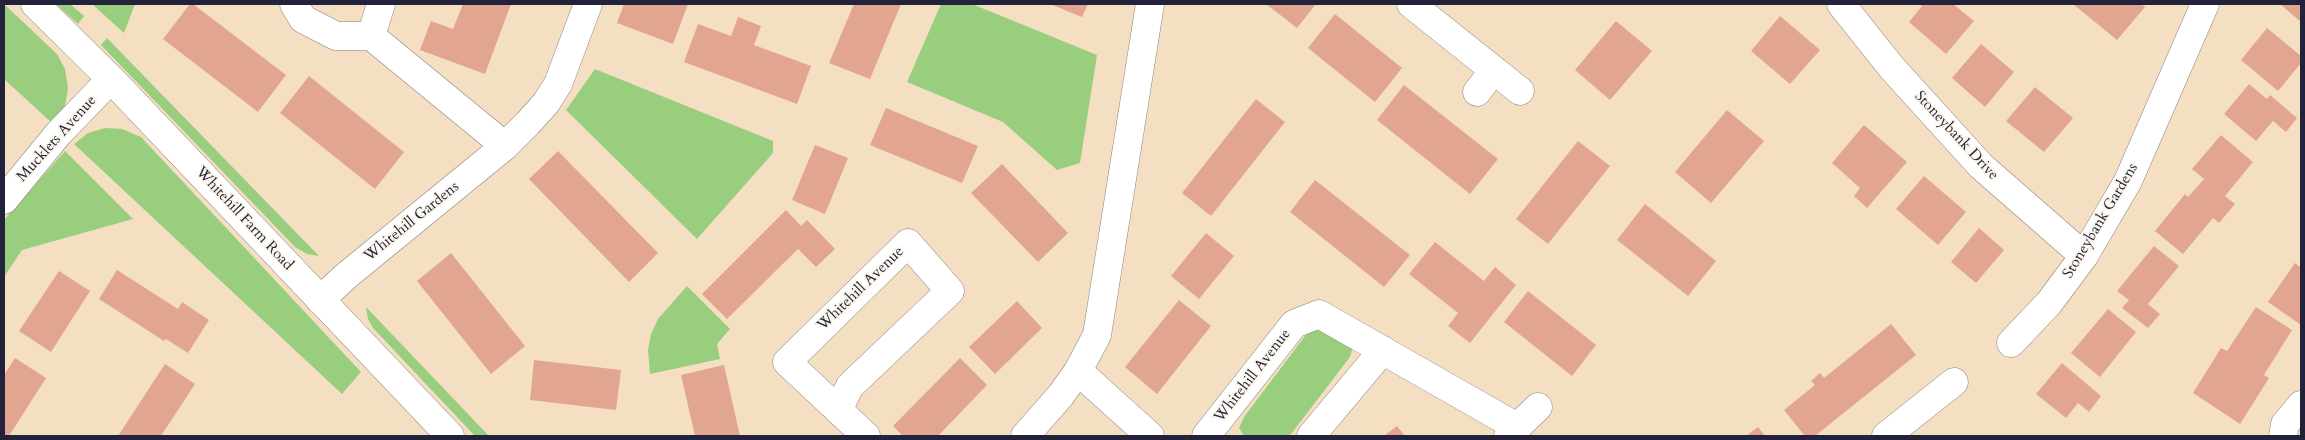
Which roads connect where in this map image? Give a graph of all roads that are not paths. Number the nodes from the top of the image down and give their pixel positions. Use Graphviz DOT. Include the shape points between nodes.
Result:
graph roads {
  1 [pos="35,4"];
  2 [pos="294,4"];
  3 [pos="381,4"];
  4 [pos="588,4"];
  5 [pos="1150,4"];
  6 [pos="1411,4"];
  7 [pos="1840,4"];
  8 [pos="2205,4"];
  9 [pos="371,36"];
  10 [pos="1494,70"];
  11 [pos="111,78"];
  12 [pos="1520,91"];
  13 [pos="1477,92"];
  14 [pos="505,146"];
  15 [pos="4,200"];
  16 [pos="2084,256"];
  17 [pos="320,300"];
  18 [pos="2011,343"];
  19 [pos="1383,350"];
  20 [pos="1078,371"];
  21 [pos="1954,382"];
  22 [pos="2301,405"];
  23 [pos="1538,407"];
  24 [pos="838,410"];
  25 [pos="1512,432"];
  26 [pos="450,436"];
  27 [pos="866,436"];
  28 [pos="1025,436"];
  29 [pos="1150,436"];
  30 [pos="1206,436"];
  31 [pos="1311,436"];
  32 [pos="1886,436"];
  33 [pos="2283,436"];
  1 -- 11 [label="street, Whitehill Farm Road"];
  2 -- 9 [label="street" via="303,20 336,36"];
  3 -- 9 [label="street"];
  4 -- 14 [label="street, Whitehill Gardens" via="558,84 546,103"];
  5 -- 20 [label="street" via="1097,335"];
  6 -- 10 [label="street"];
  7 -- 16 [label="street, Stoneybank Drive" via="1892,68 1982,166"];
  8 -- 16 [label="street, Stoneybank Gardens" via="2128,181"];
  9 -- 14 [label="street"];
  10 -- 12 [label="street"];
  10 -- 13 [label="street"];
  11 -- 15 [label="street, Mucklets Avenue" via="58,134"];
  11 -- 17 [label="street, Whitehill Farm Road"];
  14 -- 17 [label="street, Whitehill Gardens"];
  16 -- 18 [label="street, Stoneybank Gardens" via="2049,303"];
  17 -- 26 [label="street, Whitehill Farm Road"];
  19 -- 25 [label="street, Whitehill Avenue"];
  19 -- 30 [label="street, Whitehill Avenue" via="1319,314 1294,324"];
  19 -- 31 [label="street"];
  20 -- 28 [label="street"];
  20 -- 29 [label="street"];
  21 -- 32 [label="street"];
  22 -- 33 [label="street" via="2285,424"];
  23 -- 25 [label="street, Whitehill Avenue"];
  24 -- 24 [label="street, Whitehill Avenue" via="787,362 908,243 950,291 850,386"];
  24 -- 27 [label="street, Whitehill Avenue"];
}
